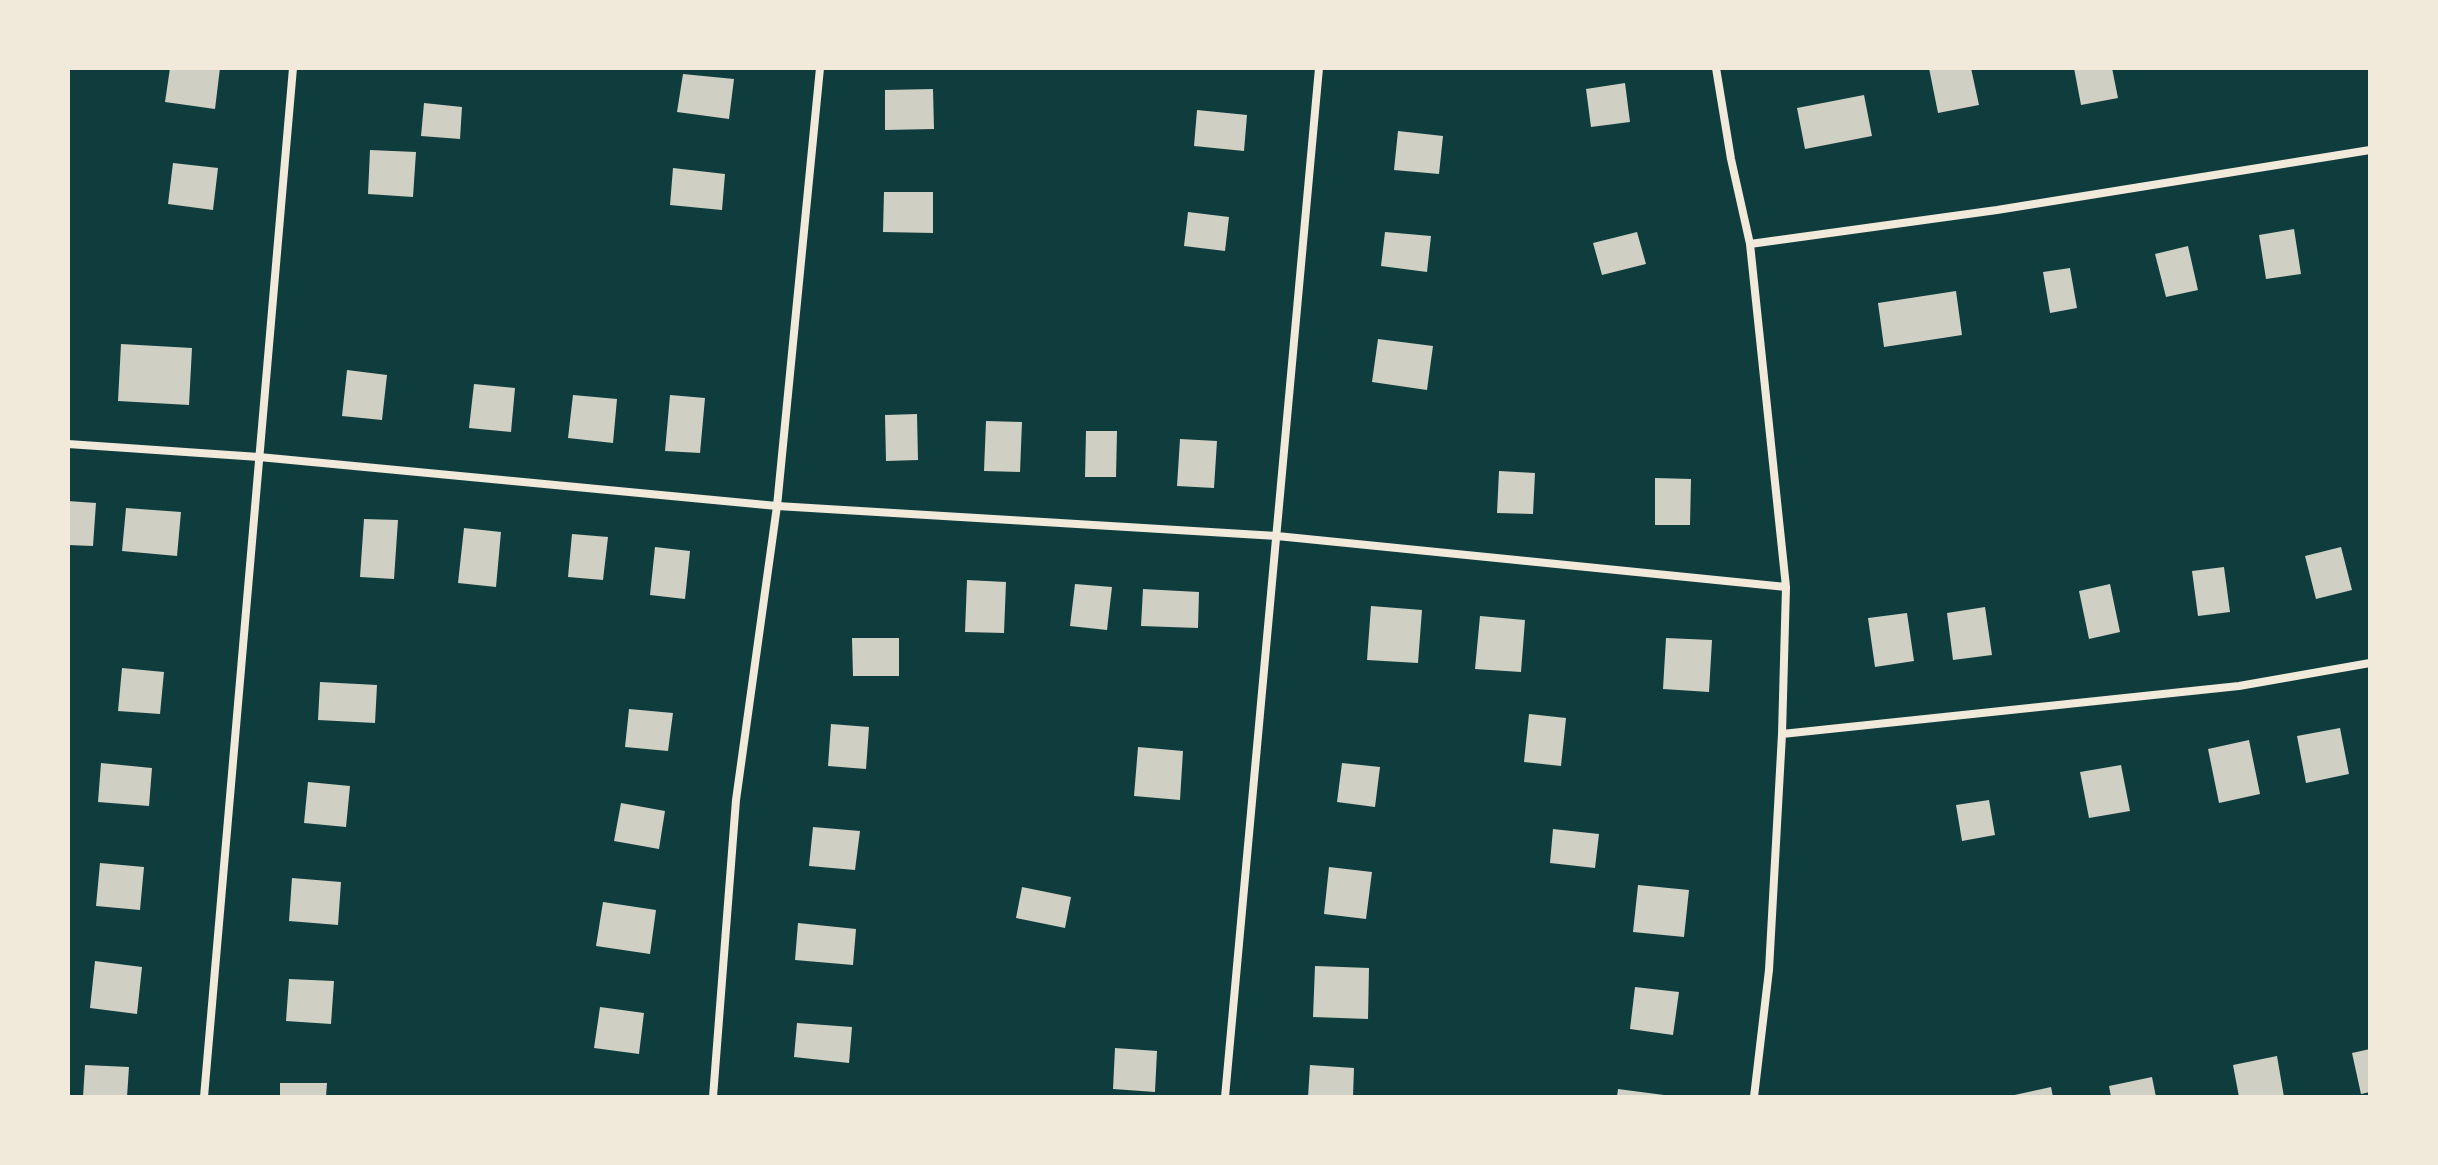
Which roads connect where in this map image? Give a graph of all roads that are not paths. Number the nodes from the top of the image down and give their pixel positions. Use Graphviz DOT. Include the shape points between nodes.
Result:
graph roads {
  1 [pos="293,68"];
  2 [pos="820,68"];
  3 [pos="1319,68"];
  4 [pos="1716,68"];
  5 [pos="2370,150"];
  6 [pos="1750,244"];
  7 [pos="68,444"];
  8 [pos="259,457"];
  9 [pos="777,506"];
  10 [pos="1277,536"];
  11 [pos="1786,587"];
  12 [pos="2370,663"];
  13 [pos="1782,734"];
  14 [pos="204,1097"];
  15 [pos="713,1097"];
  16 [pos="1225,1097"];
  17 [pos="1754,1097"];
  1 -- 8 [label="street"];
  2 -- 9 [label="street"];
  3 -- 10 [label="street"];
  4 -- 6 [label="street"];
  5 -- 6 [label="street"];
  6 -- 11 [label="street"];
  7 -- 8 [label="street"];
  8 -- 9 [label="street"];
  8 -- 14 [label="street"];
  9 -- 10 [label="street"];
  9 -- 15 [label="street" via="736,800"];
  10 -- 11 [label="street"];
  10 -- 16 [label="street"];
  11 -- 13 [label="street"];
  12 -- 13 [label="street" via="2239,686"];
  13 -- 17 [label="street" via="1769,970"];
}
